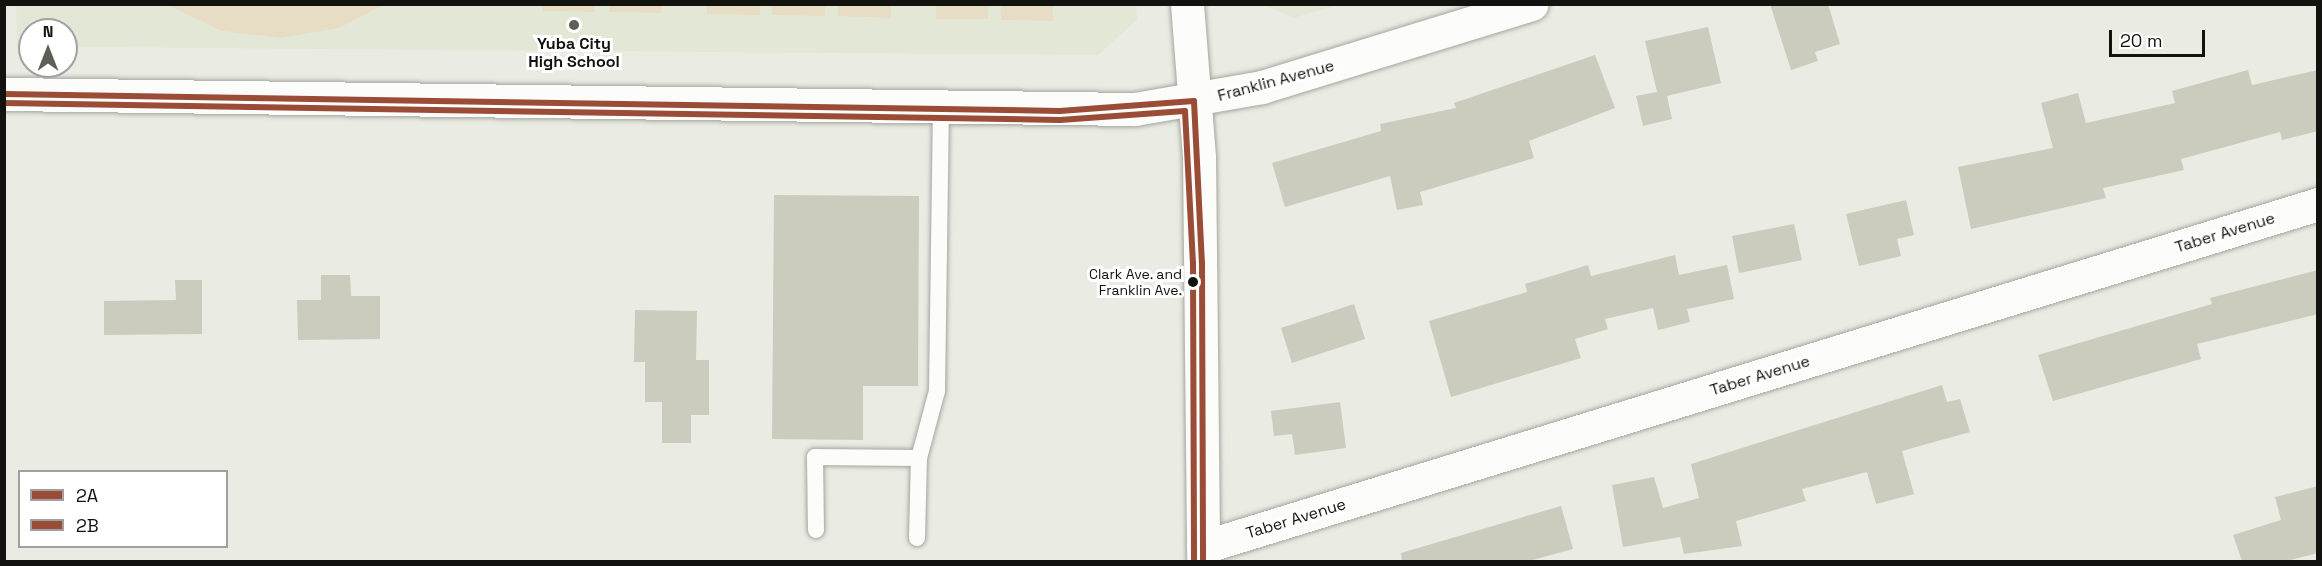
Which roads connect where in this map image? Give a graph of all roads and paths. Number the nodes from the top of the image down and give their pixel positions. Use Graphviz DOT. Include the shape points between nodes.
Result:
graph roads {
  1 [pos="1187,4"];
  2 [pos="1532,4"];
  3 [pos="4,94"];
  4 [pos="1194,101"];
  5 [pos="941,110"];
  6 [pos="2318,204"];
  7 [pos="920,458"];
  8 [pos="816,530"];
  9 [pos="917,538"];
  10 [pos="1203,554"];
  1 -- 4 [label="street"];
  2 -- 4 [label="street, Franklin Avenue" via="1263,87"];
  3 -- 5 [label="street, Franklin Avenue"];
  4 -- 5 [label="street, Franklin Avenue" via="1100,110"];
  4 -- 10 [label="street" via="1202,263"];
  5 -- 7 [label="lane" via="937,391"];
  6 -- 10 [label="street, Taber Avenue"];
  7 -- 8 [label="lane" via="815,457"];
  7 -- 9 [label="lane"];
}
